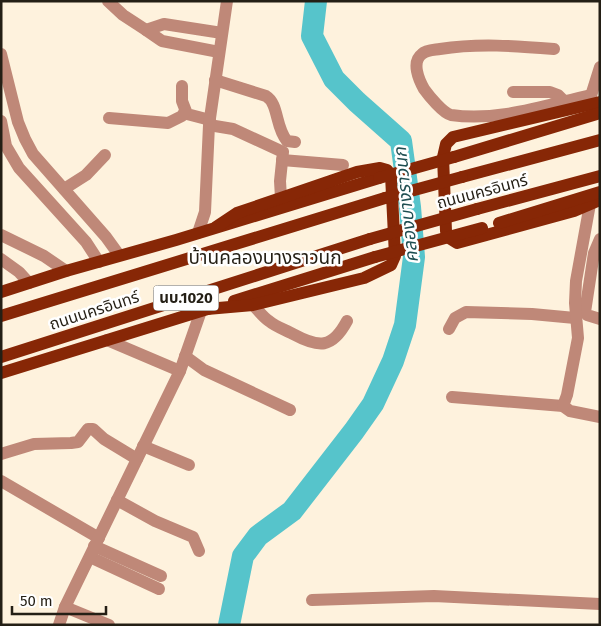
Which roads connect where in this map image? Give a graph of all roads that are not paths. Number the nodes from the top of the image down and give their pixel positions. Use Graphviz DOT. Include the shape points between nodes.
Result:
graph roads {
  1 [pos="108,1"];
  2 [pos="226,1"];
  3 [pos="146,30"];
  4 [pos="222,33"];
  5 [pos="554,49"];
  6 [pos="219,52"];
  7 [pos="1,54"];
  8 [pos="600,67"];
  9 [pos="216,80"];
  10 [pos="182,86"];
  11 [pos="513,92"];
  12 [pos="564,101"];
  13 [pos="593,101"];
  14 [pos="185,111"];
  15 [pos="600,113"];
  16 [pos="109,118"];
  17 [pos="1,121"];
  18 [pos="210,122"];
  19 [pos="600,140"];
  20 [pos="287,149"];
  21 [pos="105,156"];
  22 [pos="342,165"];
  23 [pos="45,167"];
  24 [pos="600,176"];
  25 [pos="30,180"];
  26 [pos="64,189"];
  27 [pos="600,192"];
  28 [pos="281,198"];
  29 [pos="595,202"];
  30 [pos="216,227"];
  31 [pos="198,233"];
  32 [pos="1,235"];
  33 [pos="600,239"];
  34 [pos="119,255"];
  35 [pos="1,259"];
  36 [pos="99,262"];
  37 [pos="66,271"];
  38 [pos="29,283"];
  39 [pos="1,292"];
  40 [pos="253,305"];
  41 [pos="204,310"];
  42 [pos="1,316"];
  43 [pos="575,318"];
  44 [pos="600,319"];
  45 [pos="347,321"];
  46 [pos="449,329"];
  47 [pos="107,340"];
  48 [pos="185,356"];
  49 [pos="1,357"];
  50 [pos="180,372"];
  51 [pos="1,373"];
  52 [pos="452,397"];
  53 [pos="563,406"];
  54 [pos="290,410"];
  55 [pos="600,417"];
  56 [pos="144,446"];
  57 [pos="1,454"];
  58 [pos="137,459"];
  59 [pos="189,465"];
  60 [pos="1,481"];
  61 [pos="117,500"];
  62 [pos="94,547"];
  63 [pos="199,551"];
  64 [pos="161,576"];
  65 [pos="159,590"];
  66 [pos="312,600"];
  67 [pos="600,604"];
  68 [pos="65,607"];
  69 [pos="59,625"];
  70 [pos="109,625"];
  1 -- 3 [label="street"];
  2 -- 4 [label="street"];
  3 -- 4 [label="street" via="164,24"];
  3 -- 6 [label="street" via="162,41"];
  4 -- 6 [label="street"];
  5 -- 12 [label="street" via="462,45 421,54 416,69 424,89 449,114 508,114"];
  6 -- 9 [label="street"];
  7 -- 23 [label="street" via="18,122 33,154"];
  8 -- 13 [label="street"];
  9 -- 18 [label="street"];
  9 -- 20 [label="street" via="271,99"];
  10 -- 14 [label="street"];
  11 -- 12 [label="street" via="550,92 558,94"];
  12 -- 13 [label="street"];
  13 -- 29 [label="main road" via="453,138 446,144 442,157 446,231 449,238 457,243 574,211"];
  14 -- 16 [label="street" via="182,116 168,122"];
  14 -- 18 [label="street"];
  15 -- 30 [label="main road, bridge"];
  17 -- 25 [label="street" via="6,146"];
  18 -- 20 [label="street"];
  18 -- 31 [label="street" via="205,212"];
  19 -- 42 [label="main road, ถนนนครอินทร์ / นบ.1020, bridge" via="385,198"];
  20 -- 22 [label="street"];
  20 -- 28 [label="street" via="280,180"];
  21 -- 26 [label="street" via="86,175"];
  23 -- 25 [label="street"];
  23 -- 26 [label="street"];
  24 -- 49 [label="main road, ถนนนครอินทร์ / นบ.1020, bridge" via="370,239"];
  25 -- 36 [label="street" via="86,242"];
  26 -- 34 [label="street"];
  27 -- 41 [label="main road, ถนนนครอินทร์ / นบ.1020, bridge"];
  28 -- 30 [label="main road" via="236,213"];
  28 -- 40 [label="main road" via="357,172 387,170 391,175 396,256 392,265 364,278"];
  29 -- 43 [label="street" via="576,281"];
  30 -- 31 [label="main road"];
  31 -- 34 [label="main road"];
  32 -- 37 [label="street"];
  33 -- 44 [label="street" via="594,253 585,312"];
  34 -- 36 [label="main road"];
  35 -- 38 [label="street"];
  36 -- 37 [label="main road"];
  37 -- 38 [label="main road"];
  38 -- 39 [label="main road"];
  40 -- 41 [label="main road"];
  40 -- 45 [label="street" via="270,322 316,345 331,341 341,333"];
  41 -- 47 [label="main road, ถนนนครอินทร์ / นบ.1020"];
  41 -- 48 [label="street"];
  43 -- 46 [label="street" via="466,312 454,318"];
  43 -- 53 [label="street" via="578,338"];
  47 -- 50 [label="street"];
  47 -- 51 [label="main road, ถนนนครอินทร์ / นบ.1020"];
  48 -- 50 [label="street"];
  48 -- 54 [label="street" via="204,370"];
  50 -- 56 [label="street"];
  52 -- 53 [label="street"];
  53 -- 55 [label="street" via="570,411"];
  56 -- 58 [label="street"];
  56 -- 59 [label="street"];
  57 -- 58 [label="street" via="34,444 71,444 78,442 88,429 93,429"];
  58 -- 61 [label="street"];
  60 -- 62 [label="street"];
  61 -- 62 [label="street"];
  61 -- 63 [label="street" via="193,537"];
  62 -- 64 [label="street"];
  62 -- 65 [label="street"];
  62 -- 68 [label="street"];
  66 -- 67 [label="street" via="434,596"];
  68 -- 69 [label="street"];
  68 -- 70 [label="street"];
}
